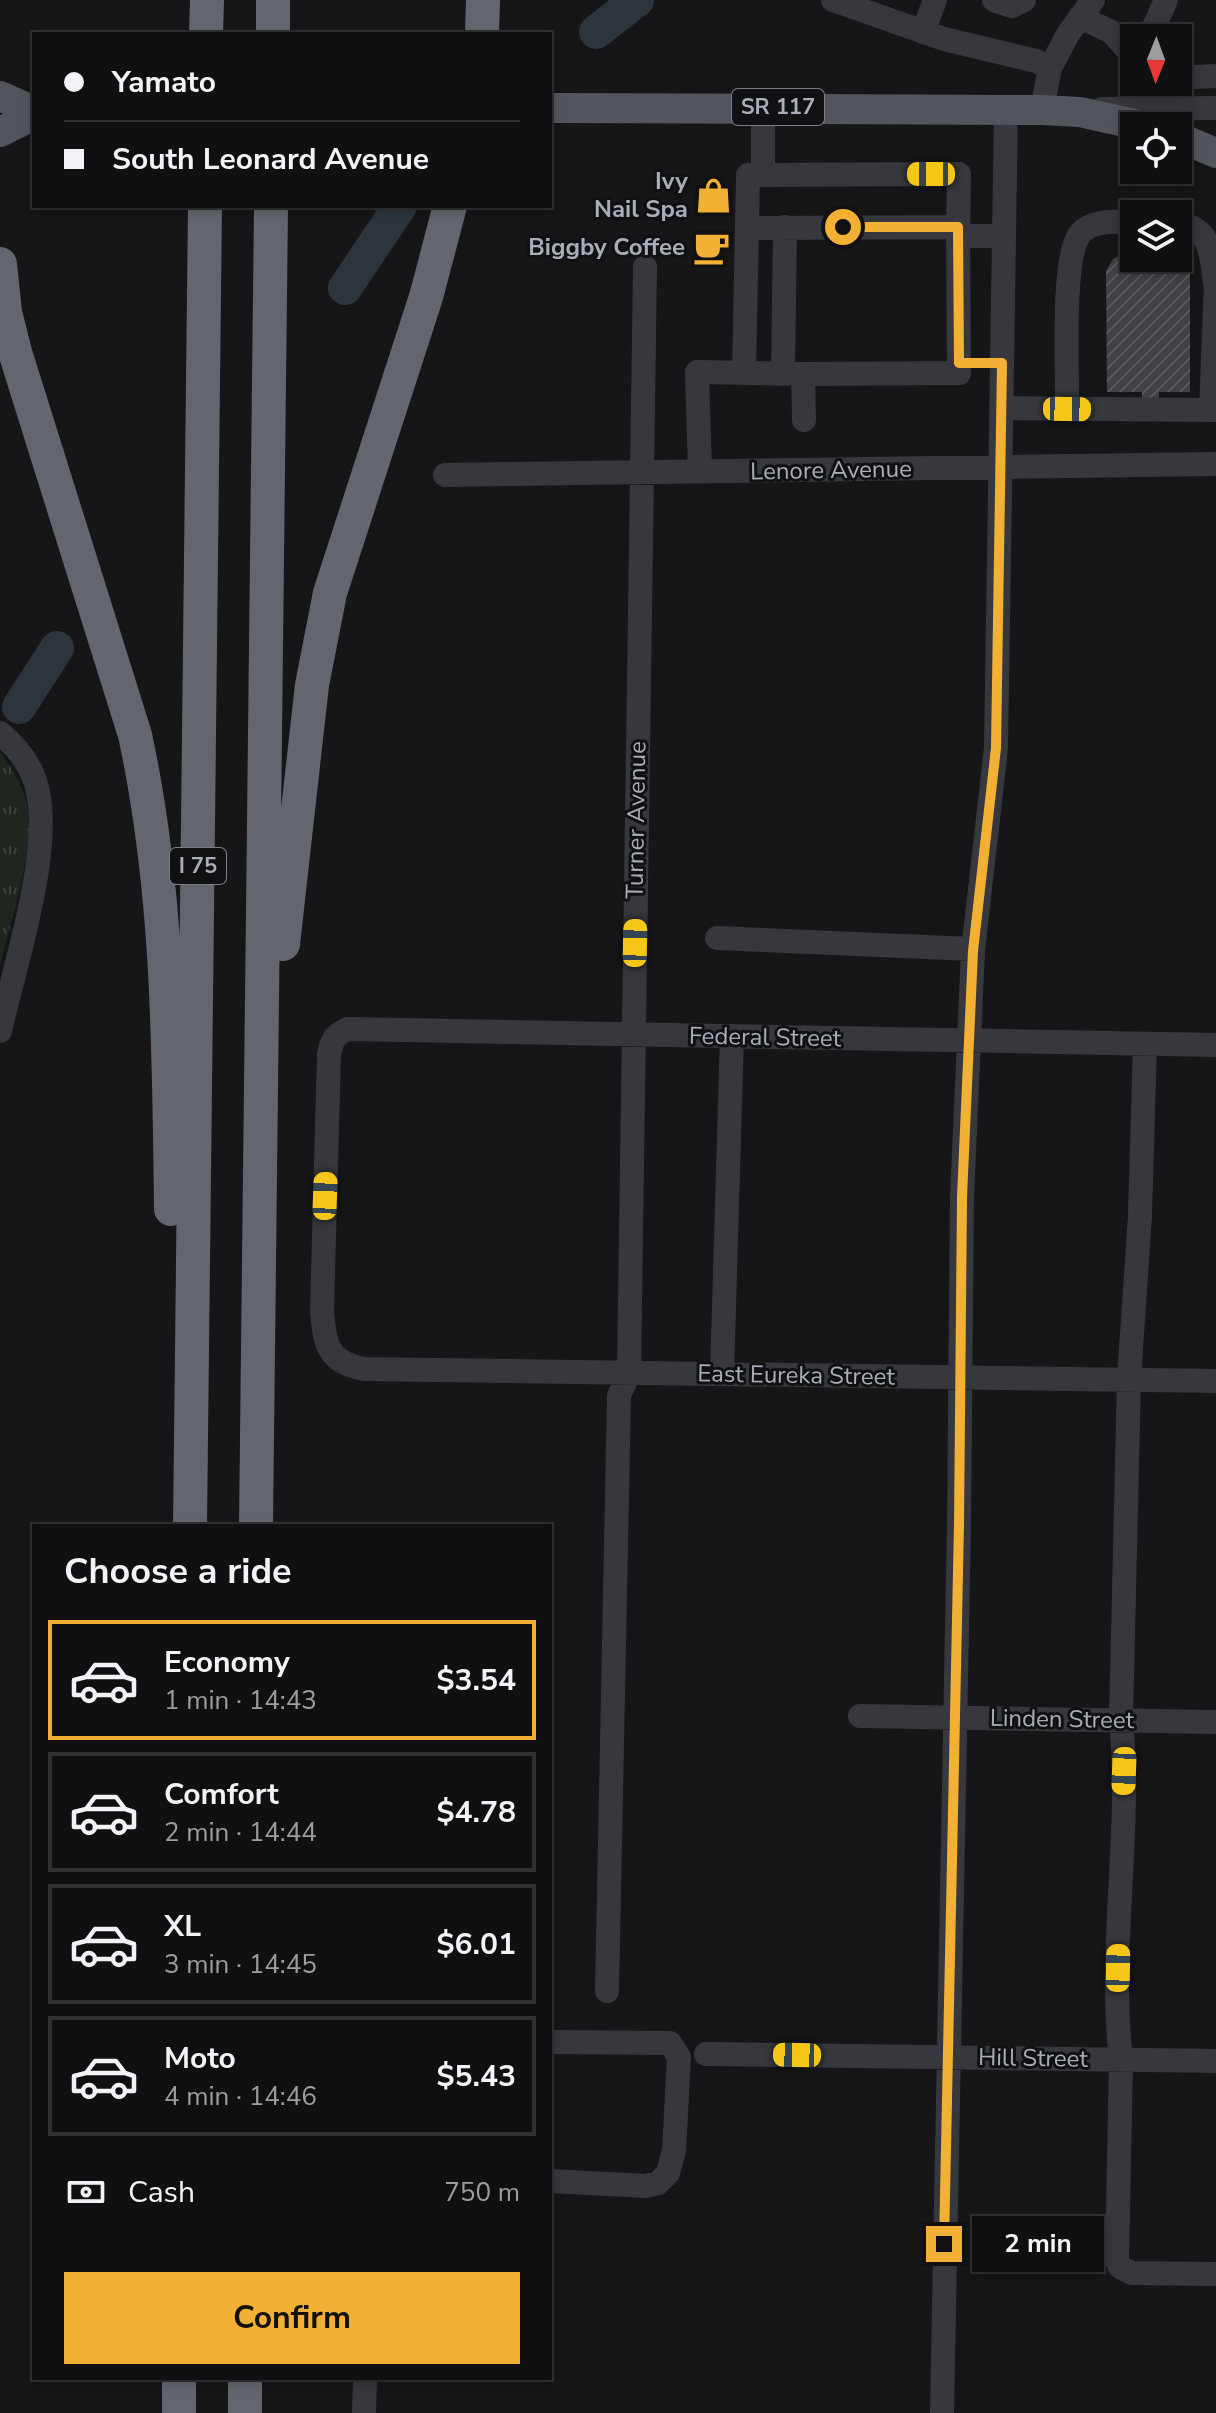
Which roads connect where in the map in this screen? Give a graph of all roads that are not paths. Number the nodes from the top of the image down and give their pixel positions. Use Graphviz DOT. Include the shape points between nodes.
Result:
graph roads {
  1 [pos="483,0"];
  2 [pos="833,0"];
  3 [pos="935,0"];
  4 [pos="994,0"];
  5 [pos="1024,0"];
  6 [pos="1166,0"];
  7 [pos="1086,8"];
  8 [pos="1155,24"];
  9 [pos="482,32"];
  10 [pos="923,32"];
  11 [pos="1120,41"];
  12 [pos="1050,68"];
  13 [pos="1216,76"];
  14 [pos="1192,77"];
  15 [pos="0,96"];
  16 [pos="763,107"];
  17 [pos="552,108"];
  18 [pos="1216,108"];
  19 [pos="1006,109"];
  20 [pos="1042,110"];
  21 [pos="32,112"];
  22 [pos="32,114"];
  23 [pos="1120,121"];
  24 [pos="0,132"];
  25 [pos="1192,143"];
  26 [pos="1216,153"];
  27 [pos="763,175"];
  28 [pos="205,208"];
  29 [pos="271,208"];
  30 [pos="449,208"];
  31 [pos="1120,222"];
  32 [pos="785,227"];
  33 [pos="749,228"];
  34 [pos="1192,229"];
  35 [pos="958,231"];
  36 [pos="1004,236"];
  37 [pos="0,264"];
  38 [pos="645,267"];
  39 [pos="1215,283"];
  40 [pos="959,363"];
  41 [pos="1002,363"];
  42 [pos="744,373"];
  43 [pos="793,374"];
  44 [pos="1002,408"];
  45 [pos="1067,409"];
  46 [pos="1213,410"];
  47 [pos="804,420"];
  48 [pos="1216,464"];
  49 [pos="1002,467"];
  50 [pos="642,472"];
  51 [pos="700,472"];
  52 [pos="445,475"];
  53 [pos="0,733"];
  54 [pos="717,938"];
  55 [pos="973,949"];
  56 [pos="0,1031"];
  57 [pos="634,1034"];
  58 [pos="732,1036"];
  59 [pos="970,1041"];
  60 [pos="1145,1044"];
  61 [pos="1216,1045"];
  62 [pos="329,1054"];
  63 [pos="629,1372"];
  64 [pos="722,1374"];
  65 [pos="959,1377"];
  66 [pos="1129,1379"];
  67 [pos="1216,1381"];
  68 [pos="257,1482"];
  69 [pos="173,1524"];
  70 [pos="190,1524"];
  71 [pos="256,1524"];
  72 [pos="860,1716"];
  73 [pos="955,1717"];
  74 [pos="1121,1720"];
  75 [pos="1216,1722"];
  76 [pos="607,1991"];
  77 [pos="552,2042"];
  78 [pos="706,2054"];
  79 [pos="948,2057"];
  80 [pos="1121,2060"];
  81 [pos="1216,2061"];
  82 [pos="552,2181"];
  83 [pos="1216,2274"];
  84 [pos="179,2380"];
  85 [pos="245,2380"];
  86 [pos="365,2380"];
  87 [pos="179,2413"];
  88 [pos="245,2413"];
  89 [pos="364,2413"];
  90 [pos="942,2413"];
  1 -- 9 [label="highway"];
  2 -- 10 [label="street"];
  3 -- 10 [label="street"];
  4 -- 5 [label="street" via="1012,6"];
  6 -- 8 [label="street"];
  7 -- 11 [label="street"];
  7 -- 12 [label="street"];
  10 -- 12 [label="street"];
  12 -- 20 [label="street"];
  13 -- 14 [label="street"];
  15 -- 21 [label="main road"];
  16 -- 17 [label="main road, SR 117"];
  16 -- 19 [label="main road, SR 117"];
  16 -- 27 [label="street"];
  18 -- 20 [label="street"];
  19 -- 20 [label="main road, SR 117"];
  19 -- 36 [label="street"];
  20 -- 23 [label="main road, SR 117"];
  22 -- 24 [label="main road"];
  25 -- 26 [label="main road"];
  27 -- 33 [label="street" via="748,175"];
  27 -- 35 [label="street" via="959,174"];
  28 -- 70 [label="highway, I 75"];
  29 -- 68 [label="highway"];
  30 -- 68 [label="highway" via="330,593 312,685 282,948 273,1391 263,1471"];
  31 -- 45 [label="street" via="1088,228 1073,249"];
  32 -- 33 [label="street"];
  32 -- 35 [label="street"];
  32 -- 43 [label="street"];
  33 -- 42 [label="street"];
  34 -- 39 [label="street" via="1207,239"];
  35 -- 36 [label="street"];
  35 -- 40 [label="street"];
  36 -- 41 [label="street"];
  37 -- 69 [label="highway" via="15,352 135,735 152,826 169,1033"];
  38 -- 50 [label="street, Turner Avenue"];
  39 -- 46 [label="street"];
  40 -- 41 [label="street"];
  40 -- 43 [label="street" via="959,373"];
  41 -- 44 [label="street"];
  42 -- 43 [label="street"];
  42 -- 51 [label="street" via="697,372"];
  43 -- 47 [label="street"];
  44 -- 45 [label="street"];
  44 -- 49 [label="street"];
  45 -- 46 [label="street"];
  48 -- 49 [label="street, Lenore Avenue"];
  49 -- 51 [label="street, Lenore Avenue"];
  49 -- 55 [label="street" via="996,748"];
  50 -- 51 [label="street, Lenore Avenue"];
  50 -- 52 [label="street, Lenore Avenue"];
  50 -- 57 [label="street, Turner Avenue"];
  53 -- 56 [label="street" via="32,772 42,837"];
  54 -- 55 [label="street"];
  55 -- 59 [label="street"];
  57 -- 58 [label="street, Federal Street"];
  57 -- 62 [label="street, Federal Street" via="348,1029 338,1033"];
  57 -- 63 [label="street, Turner Avenue"];
  58 -- 59 [label="street, Federal Street"];
  58 -- 64 [label="street"];
  59 -- 60 [label="street, Federal Street"];
  59 -- 65 [label="street"];
  60 -- 61 [label="street, Federal Street"];
  60 -- 66 [label="street"];
  62 -- 63 [label="street, East Eureka Street" via="322,1311 331,1354 352,1367 376,1369"];
  63 -- 64 [label="street, East Eureka Street"];
  63 -- 76 [label="street, Turner Avenue" via="619,1396"];
  64 -- 65 [label="street, East Eureka Street"];
  65 -- 66 [label="street, East Eureka Street"];
  65 -- 73 [label="street"];
  66 -- 67 [label="street, East Eureka Street"];
  66 -- 74 [label="street"];
  68 -- 71 [label="highway"];
  72 -- 73 [label="street, Linden Street"];
  73 -- 74 [label="street, Linden Street"];
  73 -- 79 [label="street"];
  74 -- 75 [label="street, Linden Street"];
  74 -- 80 [label="street"];
  77 -- 82 [label="street" via="670,2043 679,2057 674,2150 668,2173 658,2183"];
  78 -- 79 [label="street, Hill Street"];
  79 -- 80 [label="street, Hill Street"];
  79 -- 90 [label="street"];
  80 -- 81 [label="street, Hill Street"];
  80 -- 83 [label="street" via="1120,2267 1140,2273"];
  84 -- 87 [label="highway"];
  85 -- 88 [label="highway"];
  86 -- 89 [label="street"];
}
